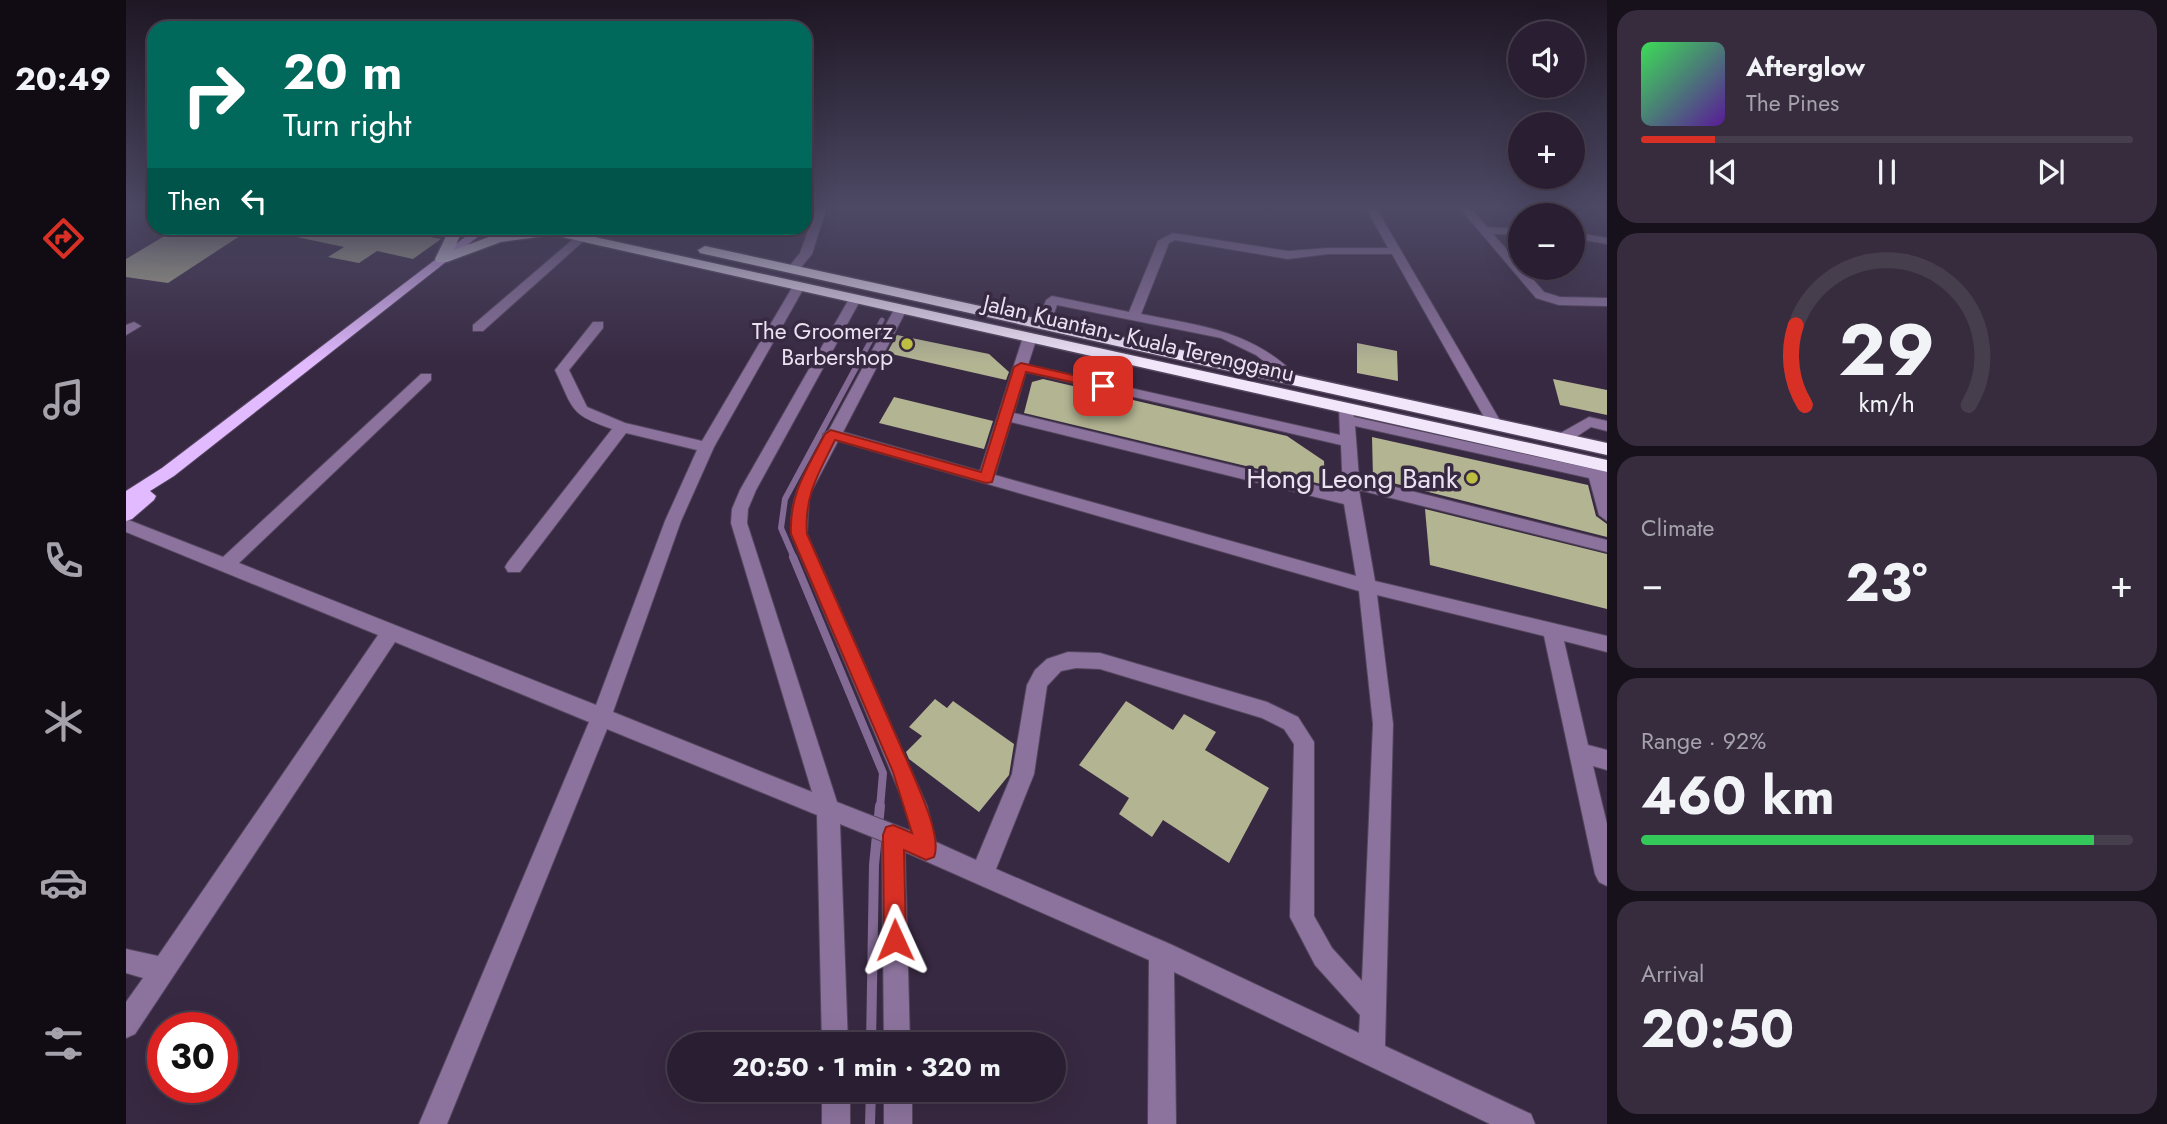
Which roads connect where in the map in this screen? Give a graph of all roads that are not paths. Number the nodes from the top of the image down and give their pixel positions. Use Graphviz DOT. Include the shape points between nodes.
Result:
graph roads {
  1 [pos="557,258"];
  2 [pos="677,258"];
  3 [pos="744,258"];
  4 [pos="802,258"];
  5 [pos="1157,258"];
  6 [pos="1400,258"];
  7 [pos="1508,258"];
  8 [pos="442,259"];
  9 [pos="793,269"];
  10 [pos="799,286"];
  11 [pos="855,299"];
  12 [pos="1607,302"];
  13 [pos="901,309"];
  14 [pos="1135,315"];
  15 [pos="1044,324"];
  16 [pos="598,325"];
  17 [pos="478,328"];
  18 [pos="1030,337"];
  19 [pos="1021,367"];
  20 [pos="426,377"];
  21 [pos="1292,379"];
  22 [pos="1346,414"];
  23 [pos="1006,416"];
  24 [pos="1495,424"];
  25 [pos="1607,426"];
  26 [pos="622,427"];
  27 [pos="831,434"];
  28 [pos="1562,439"];
  29 [pos="1348,442"];
  30 [pos="706,447"];
  31 [pos="1607,449"];
  32 [pos="168,472"];
  33 [pos="1603,473"];
  34 [pos="986,478"];
  35 [pos="1352,491"];
  36 [pos="126,499"];
  37 [pos="126,515"];
  38 [pos="1607,515"];
  39 [pos="126,525"];
  40 [pos="1607,545"];
  41 [pos="226,565"];
  42 [pos="514,567"];
  43 [pos="1367,586"];
  44 [pos="1552,631"];
  45 [pos="391,632"];
  46 [pos="1607,644"];
  47 [pos="601,718"];
  48 [pos="1579,752"];
  49 [pos="1607,760"];
  50 [pos="837,814"];
  51 [pos="889,834"];
  52 [pos="926,849"];
  53 [pos="982,874"];
  54 [pos="1607,874"];
  55 [pos="1161,953"];
  56 [pos="126,961"];
  57 [pos="163,970"];
  58 [pos="1373,1009"];
  59 [pos="126,1025"];
  60 [pos="835,1032"];
  61 [pos="897,1032"];
  62 [pos="1372,1052"];
  63 [pos="836,1102"];
  64 [pos="898,1102"];
  65 [pos="433,1124"];
  66 [pos="836,1124"];
  67 [pos="898,1124"];
  68 [pos="1162,1124"];
  69 [pos="1521,1124"];
  1 -- 17 [label="street"];
  2 -- 10 [label="highway, Jalan Kuantan - Kuala Terengganu"];
  3 -- 9 [label="highway, Jalan Kuantan - Kuala Terengganu"];
  4 -- 9 [label="street"];
  5 -- 14 [label="street"];
  6 -- 24 [label="street"];
  7 -- 12 [label="street" via="1540,295 1559,301"];
  8 -- 32 [label="main road"];
  9 -- 15 [label="highway, Jalan Kuantan - Kuala Terengganu"];
  10 -- 11 [label="highway, Jalan Kuantan - Kuala Terengganu"];
  10 -- 30 [label="street"];
  11 -- 13 [label="highway, Jalan Kuantan - Kuala Terengganu"];
  11 -- 50 [label="street" via="748,490 739,523"];
  13 -- 18 [label="highway, Jalan Kuantan - Kuala Terengganu"];
  13 -- 27 [label="street"];
  14 -- 15 [label="street" via="1052,300"];
  14 -- 21 [label="street" via="1245,341"];
  15 -- 21 [label="highway, Jalan Kuantan - Kuala Terengganu"];
  16 -- 26 [label="street" via="562,370 582,410"];
  18 -- 19 [label="street"];
  18 -- 22 [label="highway, Jalan Kuantan - Kuala Terengganu"];
  19 -- 23 [label="street"];
  19 -- 29 [label="street"];
  20 -- 41 [label="street"];
  21 -- 24 [label="highway, Jalan Kuantan - Kuala Terengganu"];
  22 -- 29 [label="street"];
  22 -- 33 [label="highway, Jalan Kuantan - Kuala Terengganu"];
  23 -- 34 [label="street"];
  23 -- 35 [label="street"];
  24 -- 28 [label="highway, Jalan Kuantan - Kuala Terengganu"];
  25 -- 28 [label="street" via="1588,422"];
  26 -- 30 [label="street"];
  26 -- 42 [label="street"];
  27 -- 34 [label="street"];
  27 -- 52 [label="street" via="801,496 799,534 916,806"];
  28 -- 31 [label="highway, Jalan Kuantan - Kuala Terengganu"];
  29 -- 35 [label="street"];
  30 -- 47 [label="street" via="673,521"];
  32 -- 36 [label="main road"];
  32 -- 37 [label="main road"];
  33 -- 38 [label="street"];
  34 -- 43 [label="street"];
  35 -- 40 [label="street"];
  35 -- 43 [label="street"];
  39 -- 41 [label="street"];
  41 -- 45 [label="street"];
  43 -- 44 [label="street"];
  43 -- 58 [label="street" via="1383,724"];
  44 -- 46 [label="street"];
  44 -- 48 [label="street"];
  45 -- 47 [label="street"];
  45 -- 57 [label="street"];
  47 -- 50 [label="street"];
  47 -- 65 [label="street"];
  48 -- 49 [label="street"];
  48 -- 54 [label="street"];
  50 -- 51 [label="street"];
  50 -- 60 [label="street"];
  51 -- 52 [label="street"];
  51 -- 61 [label="street"];
  52 -- 53 [label="street"];
  53 -- 55 [label="street"];
  53 -- 58 [label="street" via="1027,762 1034,696 1042,675 1055,663 1100,661 1267,711 1291,723 1304,742 1303,917 1312,943 1329,969"];
  55 -- 62 [label="street"];
  55 -- 68 [label="street"];
  56 -- 57 [label="street"];
  57 -- 59 [label="street"];
  58 -- 62 [label="street"];
  62 -- 69 [label="street"];
  63 -- 66 [label="street"];
  64 -- 67 [label="street"];
}
